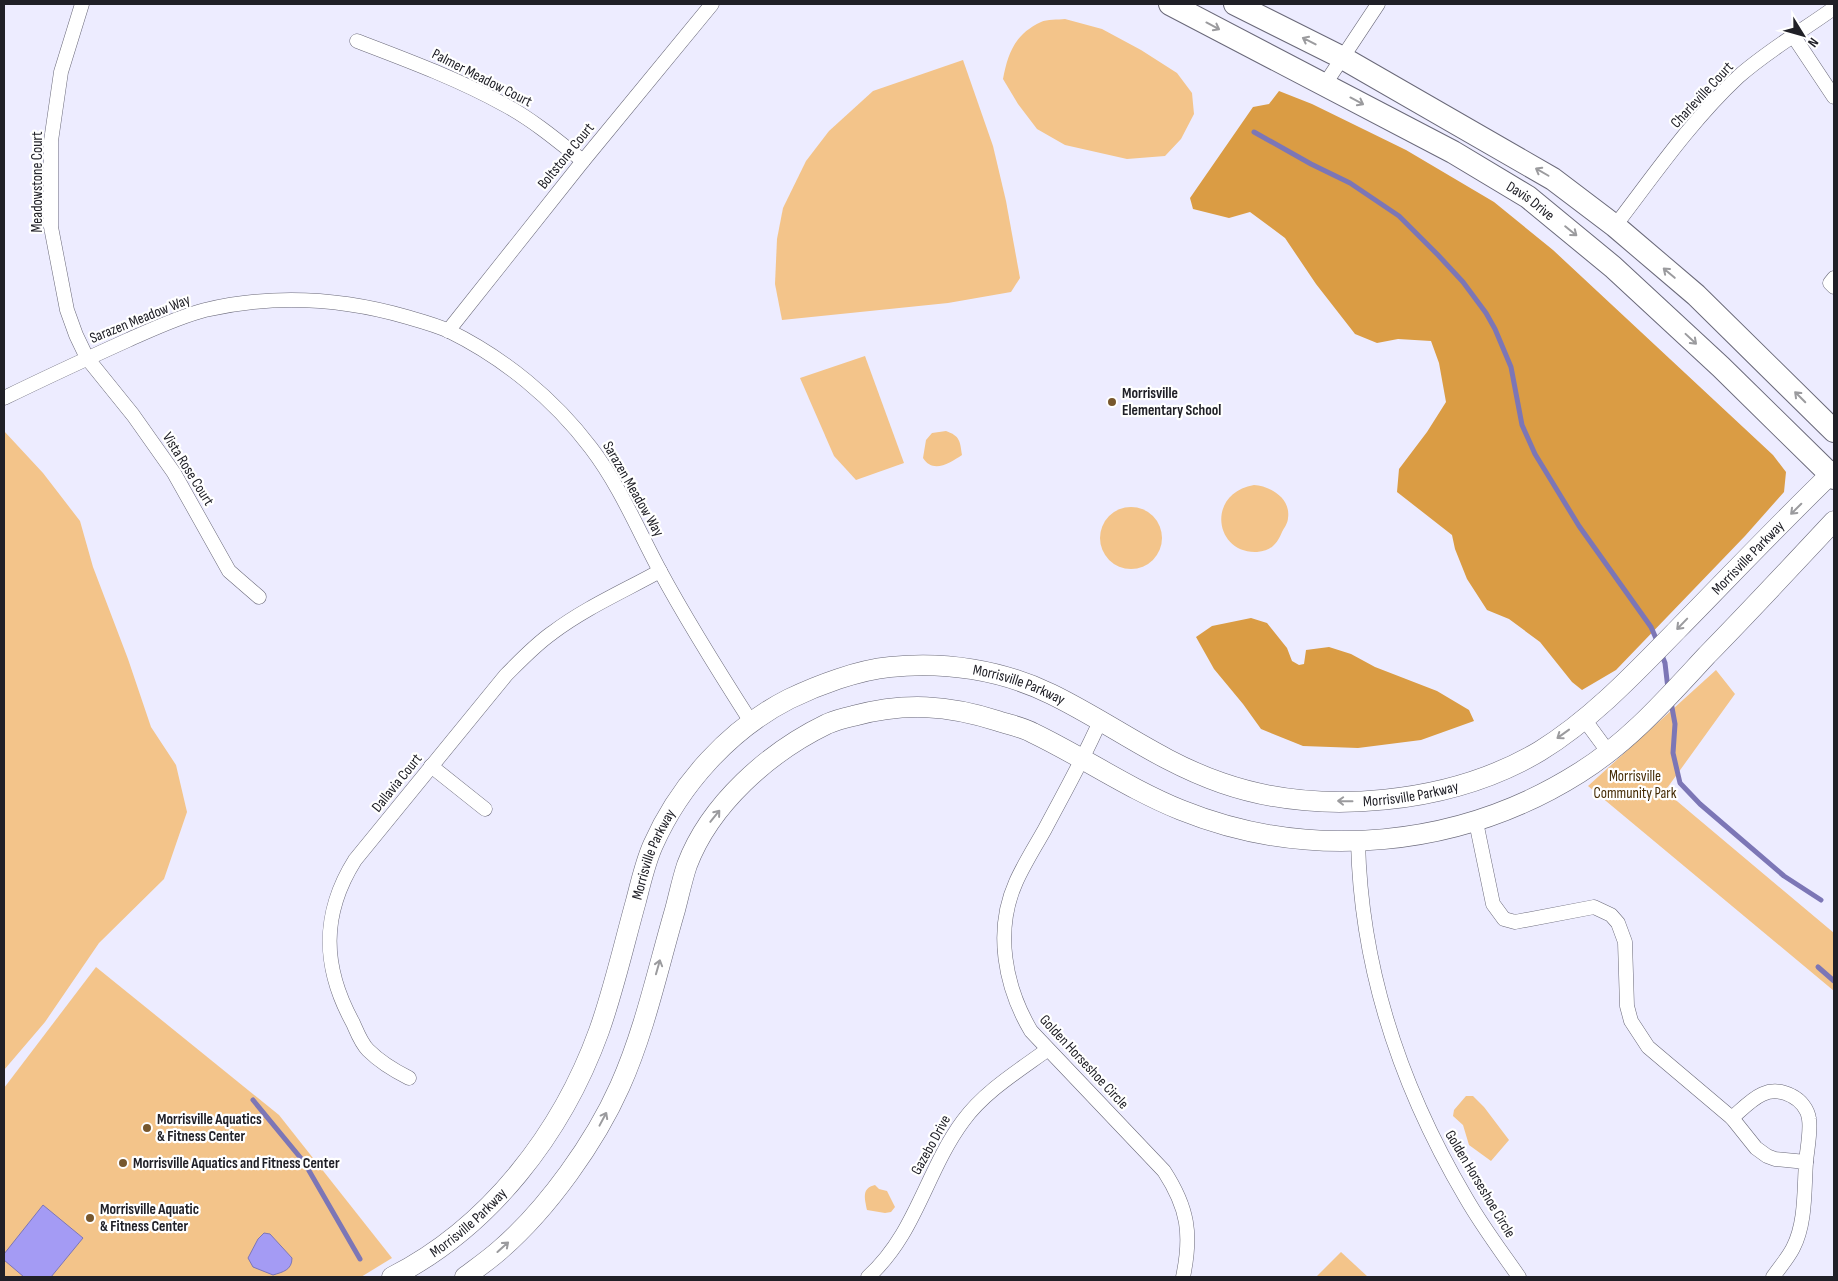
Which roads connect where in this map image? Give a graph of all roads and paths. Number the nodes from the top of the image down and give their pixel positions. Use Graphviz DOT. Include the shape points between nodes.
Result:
graph roads {
  1 [pos="82,4"];
  2 [pos="712,4"];
  3 [pos="1170,4"];
  4 [pos="1235,4"];
  5 [pos="1378,4"];
  6 [pos="1834,8"];
  7 [pos="1794,37"];
  8 [pos="357,41"];
  9 [pos="1341,57"];
  10 [pos="1324,84"];
  11 [pos="1834,97"];
  12 [pos="583,160"];
  13 [pos="1615,226"];
  14 [pos="448,331"];
  15 [pos="87,358"];
  16 [pos="4,398"];
  17 [pos="1834,431"];
  18 [pos="1833,474"];
  19 [pos="1834,521"];
  20 [pos="660,571"];
  21 [pos="259,596"];
  22 [pos="1584,719"];
  23 [pos="1100,721"];
  24 [pos="751,722"];
  25 [pos="1609,753"];
  26 [pos="1083,761"];
  27 [pos="431,766"];
  28 [pos="485,809"];
  29 [pos="1476,822"];
  30 [pos="1358,842"];
  31 [pos="1047,1050"];
  32 [pos="409,1078"];
  33 [pos="1732,1118"];
  34 [pos="1806,1162"];
  35 [pos="392,1277"];
  36 [pos="465,1277"];
  37 [pos="868,1277"];
  38 [pos="1183,1277"];
  39 [pos="1519,1277"];
  40 [pos="1772,1277"];
  1 -- 15 [label="street, Meadowstone Court" via="61,72 51,141 50,186 51,227 58,270 67,310"];
  2 -- 12 [label="street, Boltstone Court"];
  3 -- 10 [label="main road, Davis Drive, one-way"];
  9 -- 4 [label="main road, Davis Drive, one-way"];
  5 -- 9 [label="street"];
  6 -- 7 [label="street, Charleville Court"];
  7 -- 11 [label="street"];
  7 -- 13 [label="street, Charleville Court" via="1764,56 1716,98"];
  8 -- 12 [label="street, Palmer Meadow Court" via="420,64 505,105"];
  9 -- 10 [label="street"];
  13 -- 9 [label="main road, Davis Drive, one-way" via="1553,178"];
  10 -- 18 [label="main road, Davis Drive, one-way" via="1453,152 1555,218 1613,266"];
  12 -- 14 [label="street, Boltstone Court"];
  17 -- 13 [label="main road, Davis Drive, one-way" via="1696,295"];
  14 -- 15 [label="street, Sarazen Meadow Way" via="379,309 332,301 254,301 205,310 174,320"];
  14 -- 20 [label="street, Sarazen Meadow Way" via="515,372 572,426 592,449 614,484"];
  15 -- 16 [label="street, Sarazen Meadow Way"];
  15 -- 21 [label="street, Vista Rose Court" via="174,473 229,571"];
  18 -- 22 [label="main road, Morrisville Parkway, one-way" via="1640,668"];
  19 -- 25 [label="main road" via="1671,694"];
  20 -- 24 [label="street, Sarazen Meadow Way" via="711,661"];
  20 -- 27 [label="street, Dallavia Court" via="576,616 528,653"];
  22 -- 23 [label="main road, Morrisville Parkway, one-way" via="1541,750 1498,772 1438,792 1376,801 1282,797 1222,783 1165,759"];
  22 -- 25 [label="street"];
  23 -- 24 [label="main road, Morrisville Parkway" via="1023,682 962,667 926,666 888,667 828,683 789,699"];
  23 -- 26 [label="street, Golden Horseshoe Circle"];
  24 -- 35 [label="main road, Morrisville Parkway" via="720,748 696,775 653,845 601,1026 582,1075 538,1150 499,1196 459,1234"];
  25 -- 29 [label="main road" via="1574,777"];
  26 -- 30 [label="main road" via="1176,808 1212,821 1298,839"];
  26 -- 31 [label="street, Golden Horseshoe Circle" via="1016,882 1004,934 1005,965 1012,993 1031,1031"];
  36 -- 26 [label="main road, one-way" via="503,1248 539,1210 601,1124 635,1047 688,862 709,824 764,763 834,721 880,709 910,706 982,716 1029,730"];
  27 -- 28 [label="street"];
  27 -- 32 [label="street, Dallavia Court" via="355,860 339,889 331,922 332,970 349,1016 366,1048 385,1065"];
  29 -- 30 [label="main road" via="1438,832"];
  29 -- 33 [label="street" via="1494,904 1504,919 1515,922 1594,907 1611,915 1618,923 1625,942 1627,1006 1638,1035"];
  30 -- 39 [label="street, Golden Horseshoe Circle" via="1363,909 1374,974 1391,1039 1430,1132 1466,1198"];
  31 -- 37 [label="street, Gazebo Drive" via="995,1088 963,1120 898,1243 883,1264"];
  31 -- 38 [label="street, Golden Horseshoe Circle" via="1164,1171 1175,1188 1188,1226"];
  33 -- 34 [label="street" via="1756,1148 1767,1156"];
  33 -- 34 [label="street" via="1753,1098 1765,1092 1777,1091 1797,1098 1809,1120"];
  34 -- 40 [label="street" via="1798,1238"];
}
